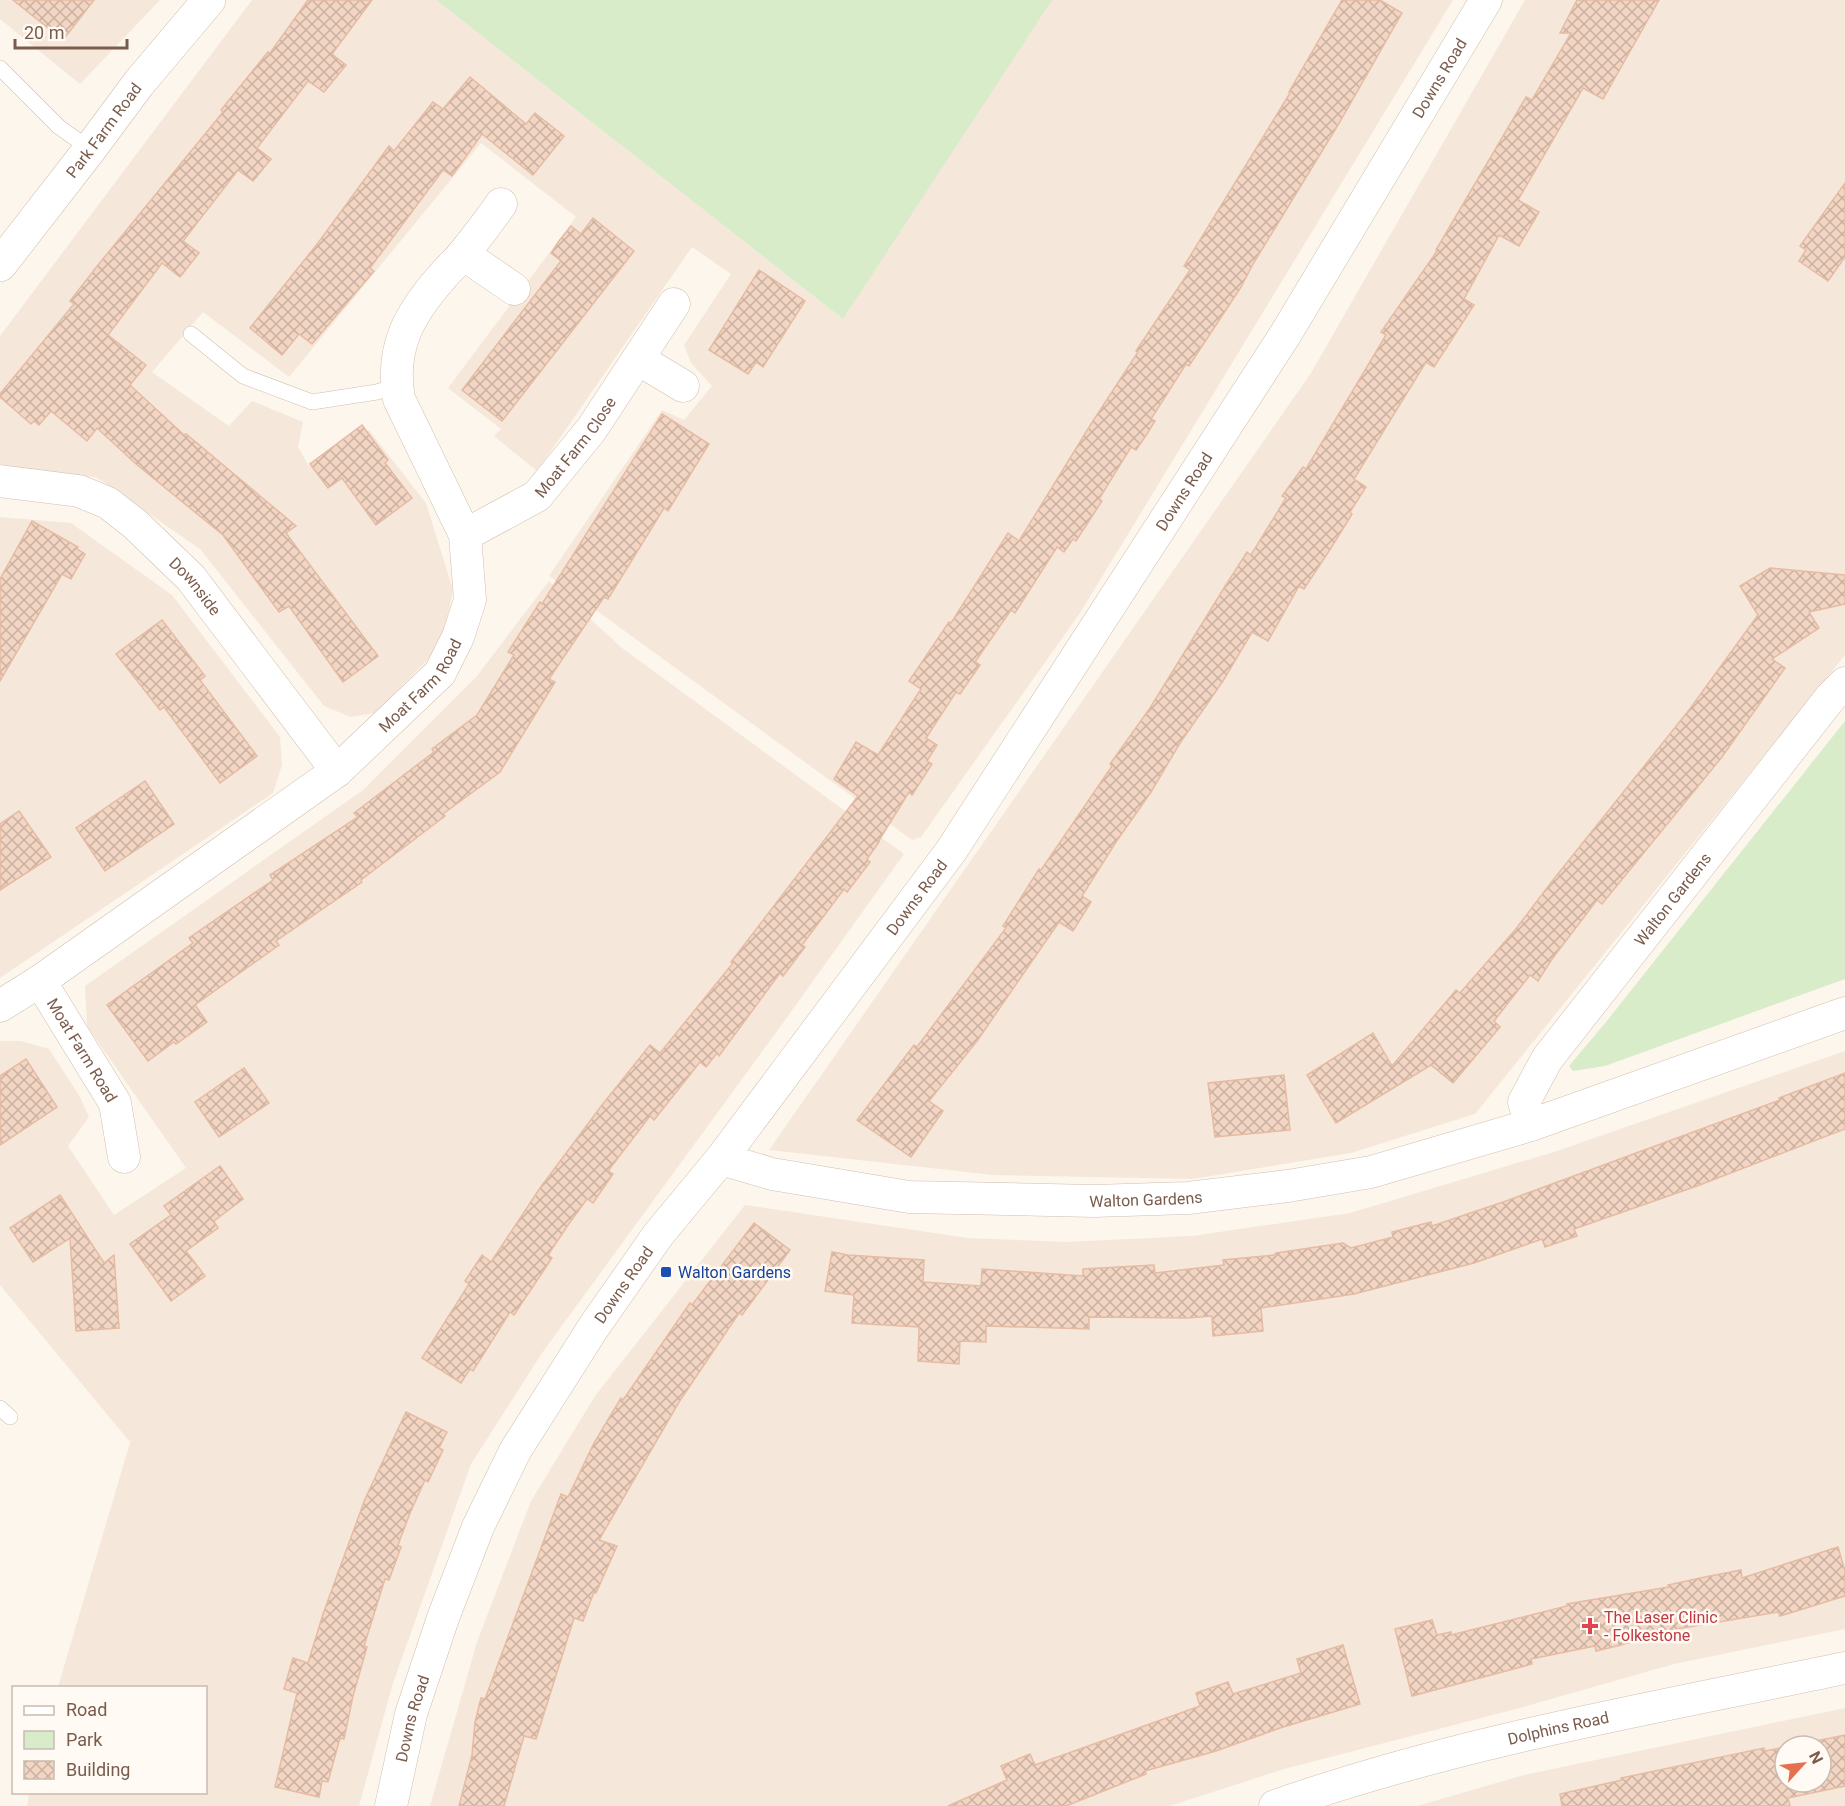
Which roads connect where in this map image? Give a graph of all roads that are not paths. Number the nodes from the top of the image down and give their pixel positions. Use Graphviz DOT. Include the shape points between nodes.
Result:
graph roads {
  1 [pos="209,0"];
  2 [pos="1486,0"];
  3 [pos="0,68"];
  4 [pos="90,149"];
  5 [pos="501,204"];
  6 [pos="463,254"];
  7 [pos="0,264"];
  8 [pos="514,289"];
  9 [pos="674,304"];
  10 [pos="192,334"];
  11 [pos="638,359"];
  12 [pos="397,386"];
  13 [pos="683,386"];
  14 [pos="0,481"];
  15 [pos="465,535"];
  16 [pos="1845,683"];
  17 [pos="336,771"];
  18 [pos="40,981"];
  19 [pos="0,1006"];
  20 [pos="1845,1013"];
  21 [pos="1532,1125"];
  22 [pos="124,1156"];
  23 [pos="721,1159"];
  24 [pos="1845,1668"];
  25 [pos="391,1806"];
  26 [pos="1275,1806"];
  1 -- 4 [label="street, Park Farm Road"];
  2 -- 23 [label="street, Downs Road" via="1285,334 951,851"];
  3 -- 4 [label="lane" via="59,127"];
  4 -- 7 [label="street, Park Farm Road"];
  5 -- 6 [label="street, Moat Farm Road"];
  6 -- 8 [label="street"];
  6 -- 12 [label="street, Moat Farm Road" via="425,297 405,327 397,362"];
  9 -- 11 [label="street, Moat Farm Close"];
  10 -- 12 [label="lane" via="243,376 312,402"];
  11 -- 13 [label="street"];
  11 -- 15 [label="street, Moat Farm Close" via="591,430 537,496"];
  12 -- 15 [label="street, Moat Farm Road" via="399,399"];
  14 -- 17 [label="street, Downside" via="79,491 108,503 136,525 191,578"];
  15 -- 17 [label="street, Moat Farm Road" via="470,600 441,674"];
  16 -- 21 [label="street, Walton Gardens" via="1547,1059 1524,1102"];
  17 -- 18 [label="street, Moat Farm Road"];
  18 -- 19 [label="street, Moat Farm Road"];
  18 -- 22 [label="street, Moat Farm Road" via="115,1103"];
  20 -- 21 [label="street, Walton Gardens"];
  21 -- 23 [label="street, Walton Gardens" via="1371,1172 1188,1198 1094,1202 909,1197 772,1173"];
  23 -- 25 [label="street, Downs Road" via="652,1244 515,1450 478,1527 443,1618 411,1714"];
  24 -- 26 [label="street, Dolphins Road" via="1509,1739 1339,1784"];
}
